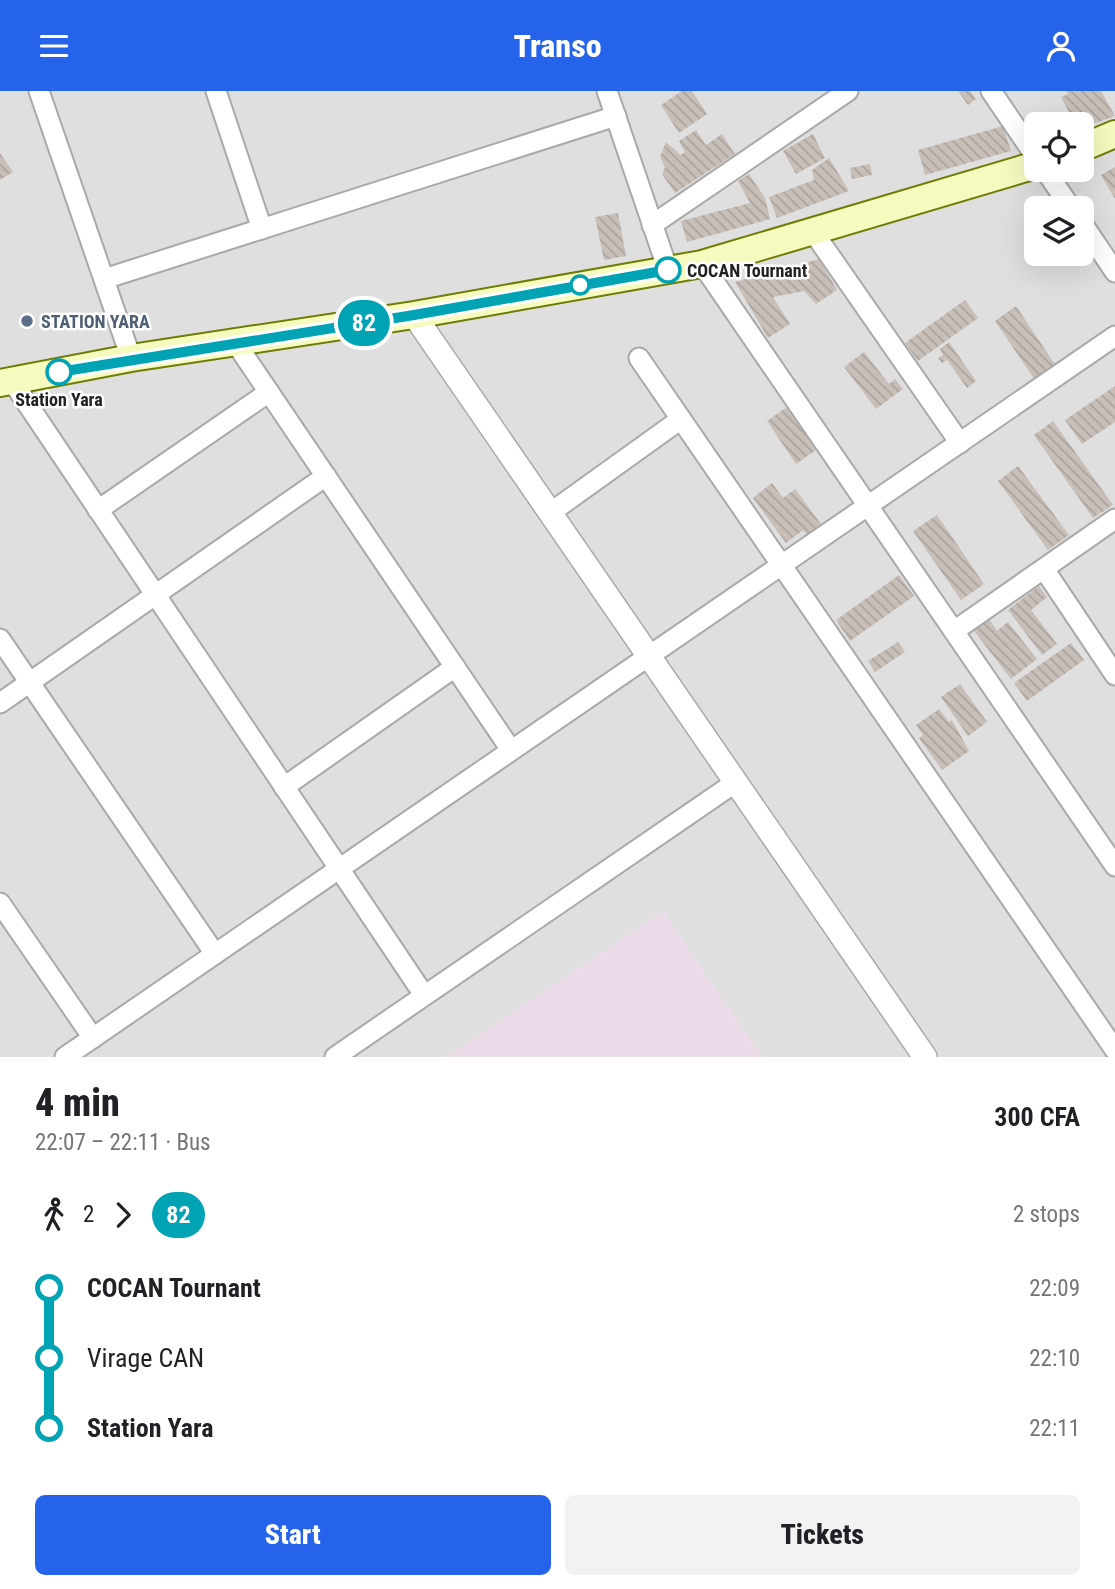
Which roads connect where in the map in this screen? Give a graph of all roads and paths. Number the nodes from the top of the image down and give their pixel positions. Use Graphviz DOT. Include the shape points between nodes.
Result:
graph roads {
  1 [pos="39,91"];
  2 [pos="216,91"];
  3 [pos="607,91"];
  4 [pos="848,91"];
  5 [pos="991,91"];
  6 [pos="615,116"];
  7 [pos="1115,134"];
  8 [pos="1024,139"];
  9 [pos="1094,143"];
  10 [pos="1024,169"];
  11 [pos="652,225"];
  12 [pos="262,229"];
  13 [pos="814,233"];
  14 [pos="1094,241"];
  15 [pos="702,264"];
  16 [pos="668,270"];
  17 [pos="1115,272"];
  18 [pos="104,279"];
  19 [pos="414,315"];
  20 [pos="1115,336"];
  21 [pos="235,342"];
  22 [pos="131,358"];
  23 [pos="639,358"];
  24 [pos="4,376"];
  25 [pos="269,392"];
  26 [pos="681,419"];
  27 [pos="960,443"];
  28 [pos="326,476"];
  29 [pos="868,506"];
  30 [pos="98,510"];
  31 [pos="550,513"];
  32 [pos="1115,519"];
  33 [pos="782,565"];
  34 [pos="1044,569"];
  35 [pos="155,595"];
  36 [pos="954,631"];
  37 [pos="0,639"];
  38 [pos="649,656"];
  39 [pos="455,667"];
  40 [pos="1115,675"];
  41 [pos="29,682"];
  42 [pos="0,702"];
  43 [pos="512,751"];
  44 [pos="736,782"];
  45 [pos="284,787"];
  46 [pos="1115,866"];
  47 [pos="339,869"];
  48 [pos="0,903"];
  49 [pos="215,954"];
  50 [pos="424,995"];
  51 [pos="93,1038"];
  52 [pos="1115,1050"];
  53 [pos="65,1057"];
  54 [pos="335,1057"];
  55 [pos="925,1057"];
  1 -- 18 [label="street"];
  2 -- 12 [label="street"];
  3 -- 6 [label="street"];
  4 -- 11 [label="street"];
  5 -- 8 [label="street"];
  6 -- 11 [label="street"];
  6 -- 12 [label="street"];
  7 -- 9 [label="main road"];
  10 -- 13 [label="main road"];
  11 -- 16 [label="street"];
  12 -- 18 [label="street"];
  13 -- 15 [label="main road"];
  13 -- 27 [label="street"];
  14 -- 17 [label="street"];
  15 -- 16 [label="main road"];
  15 -- 29 [label="street"];
  16 -- 19 [label="main road"];
  18 -- 22 [label="street"];
  19 -- 21 [label="main road"];
  19 -- 31 [label="street"];
  20 -- 27 [label="street"];
  21 -- 22 [label="main road"];
  21 -- 25 [label="street"];
  22 -- 24 [label="main road"];
  23 -- 26 [label="street"];
  24 -- 30 [label="street"];
  25 -- 28 [label="street"];
  25 -- 30 [label="street"];
  26 -- 31 [label="street"];
  26 -- 33 [label="street"];
  27 -- 29 [label="street"];
  28 -- 35 [label="street"];
  28 -- 39 [label="street"];
  29 -- 33 [label="street"];
  29 -- 36 [label="street"];
  30 -- 35 [label="street"];
  31 -- 38 [label="street"];
  32 -- 34 [label="street"];
  33 -- 38 [label="street"];
  33 -- 52 [label="street"];
  34 -- 36 [label="street"];
  34 -- 40 [label="street"];
  35 -- 41 [label="street"];
  35 -- 45 [label="street"];
  36 -- 46 [label="street"];
  37 -- 41 [label="street"];
  38 -- 43 [label="street"];
  38 -- 44 [label="street"];
  39 -- 43 [label="street"];
  39 -- 45 [label="street"];
  41 -- 42 [label="street"];
  41 -- 49 [label="street"];
  43 -- 47 [label="street"];
  44 -- 50 [label="street"];
  44 -- 55 [label="street"];
  45 -- 47 [label="street"];
  47 -- 49 [label="street"];
  47 -- 50 [label="street"];
  48 -- 51 [label="street"];
  49 -- 51 [label="street"];
  50 -- 54 [label="street"];
  51 -- 53 [label="street"];
}
